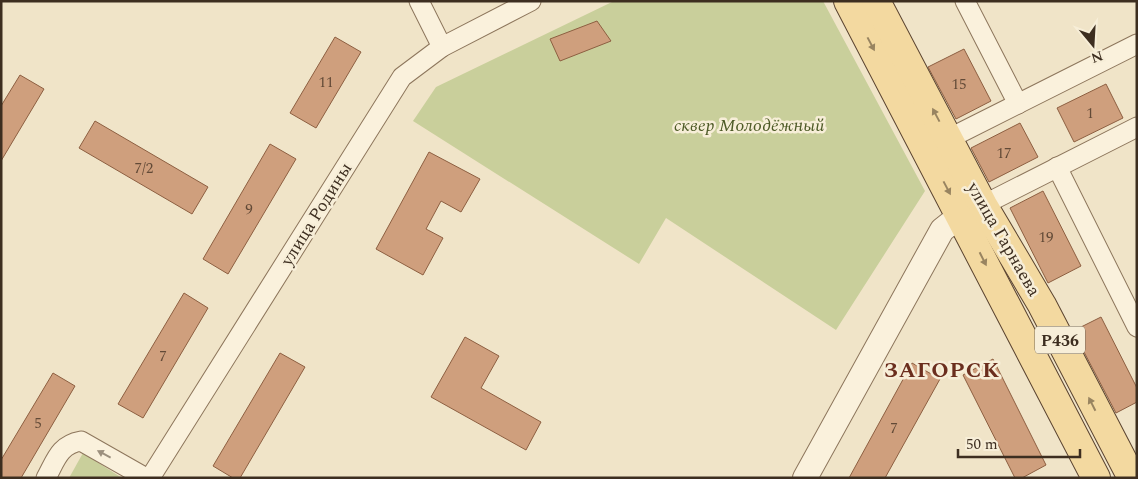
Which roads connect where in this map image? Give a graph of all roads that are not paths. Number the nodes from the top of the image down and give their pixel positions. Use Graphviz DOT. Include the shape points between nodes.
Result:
graph roads {
  1 [pos="419,1"];
  2 [pos="531,1"];
  3 [pos="848,1"];
  4 [pos="876,1"];
  5 [pos="966,1"];
  6 [pos="1137,44"];
  7 [pos="442,47"];
  8 [pos="1018,104"];
  9 [pos="1137,127"];
  10 [pos="948,139"];
  11 [pos="1057,167"];
  12 [pos="972,210"];
  13 [pos="1137,327"];
  14 [pos="46,478"];
  15 [pos="148,478"];
  16 [pos="805,478"];
  17 [pos="1096,478"];
  18 [pos="1132,478"];
  1 -- 7 [label="street"];
  2 -- 7 [label="street, улица Родины"];
  3 -- 12 [label="main road, улица Гарнаева, one-way"];
  10 -- 4 [label="main road, улица Гарнаева / P436, one-way"];
  5 -- 8 [label="street"];
  6 -- 8 [label="street"];
  7 -- 15 [label="street, улица Родины" via="402,78"];
  8 -- 10 [label="street"];
  9 -- 11 [label="street"];
  10 -- 12 [label="main road, улица Гарнаева / P436"];
  11 -- 12 [label="street"];
  11 -- 13 [label="street"];
  12 -- 16 [label="street" via="942,230"];
  12 -- 17 [label="main road, улица Гарнаева, one-way"];
  18 -- 12 [label="main road, улица Гарнаева / P436, one-way" via="1042,305"];
  15 -- 14 [label="street, улица Родины, one-way" via="81,441 69,443 60,451"];
}
